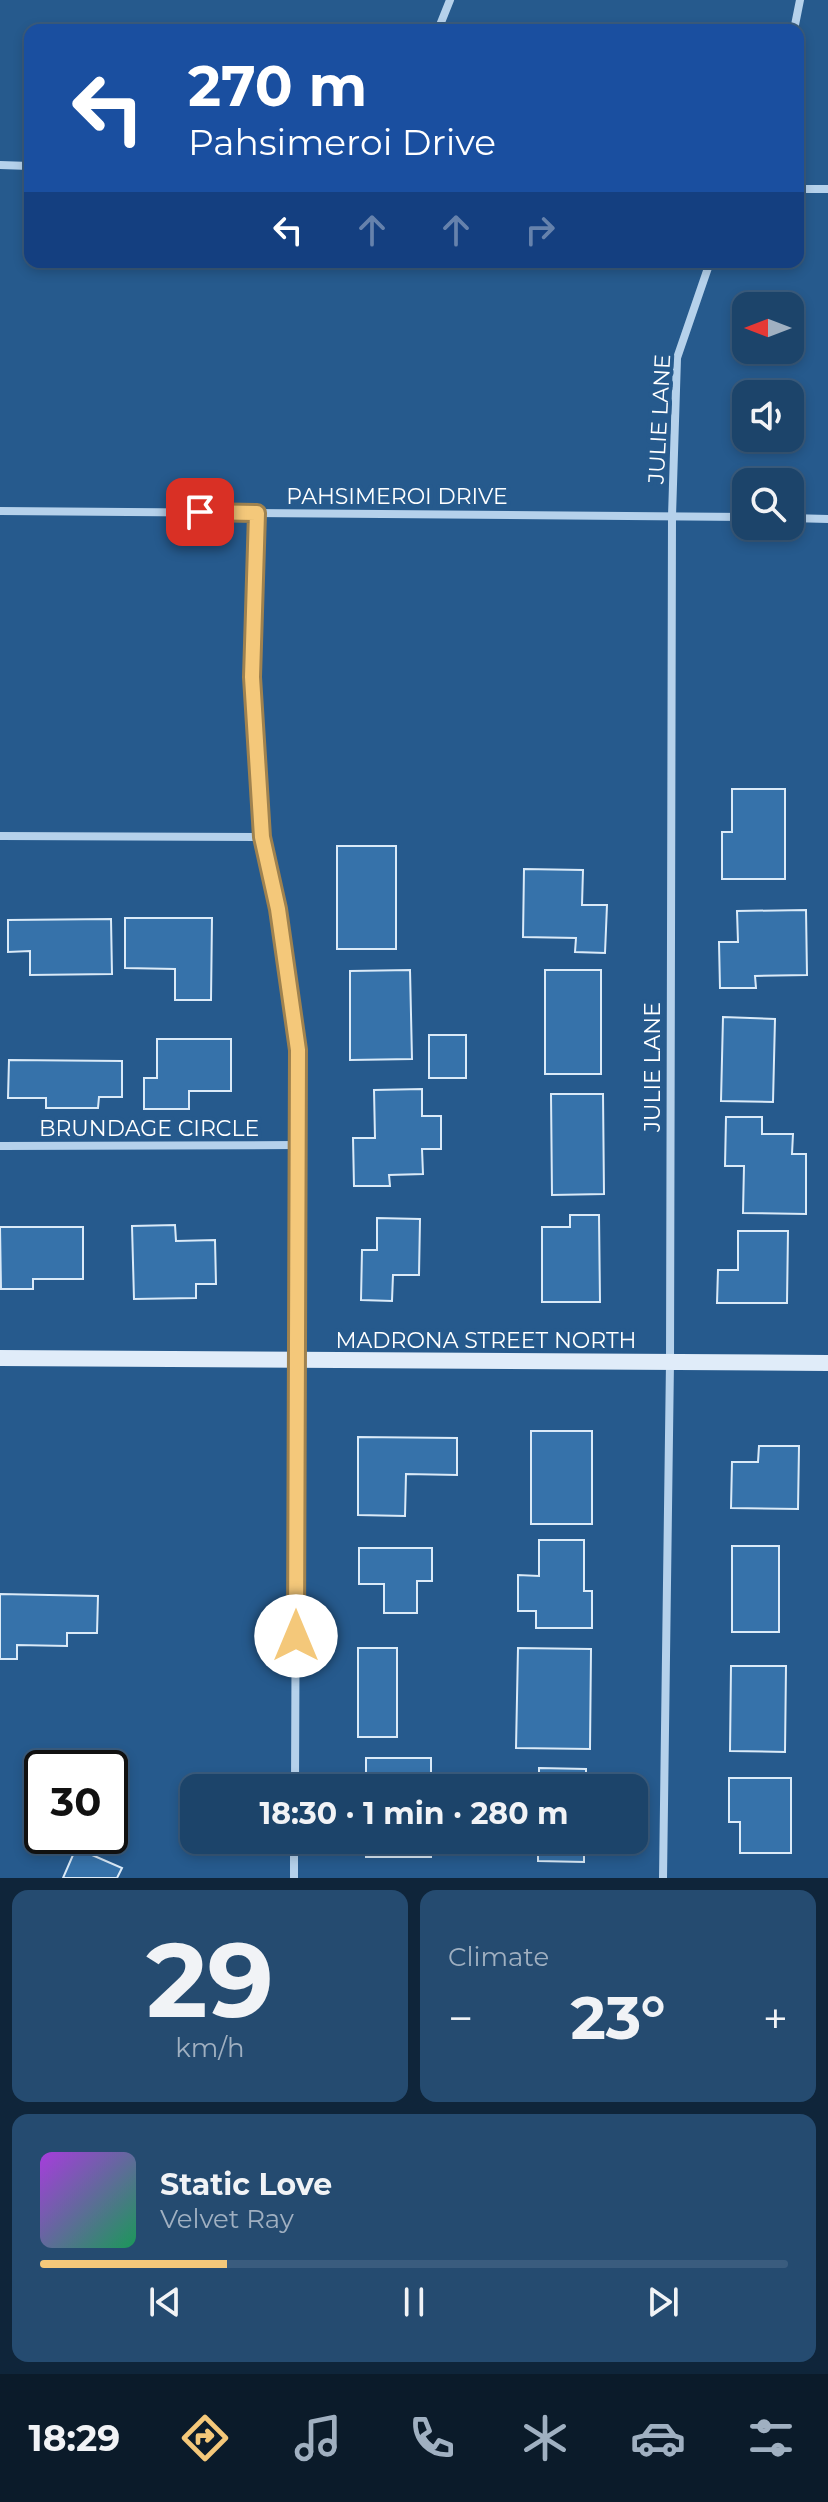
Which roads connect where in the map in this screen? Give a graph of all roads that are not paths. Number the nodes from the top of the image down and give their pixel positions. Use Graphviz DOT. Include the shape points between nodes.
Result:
graph roads {
  1 [pos="450,0"];
  2 [pos="800,0"];
  3 [pos="440,24"];
  4 [pos="795,24"];
  5 [pos="0,165"];
  6 [pos="24,166"];
  7 [pos="804,189"];
  8 [pos="828,189"];
  9 [pos="708,268"];
  10 [pos="0,511"];
  11 [pos="257,513"];
  12 [pos="672,516"];
  13 [pos="732,517"];
  14 [pos="804,518"];
  15 [pos="828,519"];
  16 [pos="0,836"];
  17 [pos="262,837"];
  18 [pos="297,1145"];
  19 [pos="0,1146"];
  20 [pos="0,1358"];
  21 [pos="297,1362"];
  22 [pos="670,1362"];
  23 [pos="828,1363"];
  24 [pos="295,1774"];
  25 [pos="294,1854"];
  26 [pos="294,1878"];
  27 [pos="663,1878"];
  1 -- 3 [label="street"];
  2 -- 4 [label="street"];
  5 -- 6 [label="street"];
  7 -- 8 [label="street"];
  9 -- 12 [label="street, JULIE LANE" via="677,358"];
  10 -- 11 [label="street, PAHSIMEROI DRIVE"];
  11 -- 12 [label="street, PAHSIMEROI DRIVE"];
  11 -- 17 [label="street" via="252,677"];
  12 -- 13 [label="street, PAHSIMEROI DRIVE"];
  12 -- 22 [label="street, JULIE LANE"];
  14 -- 15 [label="street"];
  16 -- 17 [label="street"];
  17 -- 18 [label="street" via="298,1050"];
  18 -- 19 [label="street, BRUNDAGE CIRCLE"];
  18 -- 21 [label="street"];
  20 -- 21 [label="street, MADRONA STREET NORTH"];
  21 -- 22 [label="street, MADRONA STREET NORTH"];
  21 -- 24 [label="street"];
  22 -- 23 [label="street, MADRONA STREET NORTH"];
  22 -- 27 [label="street, JULIE LANE"];
  25 -- 26 [label="street"];
}
